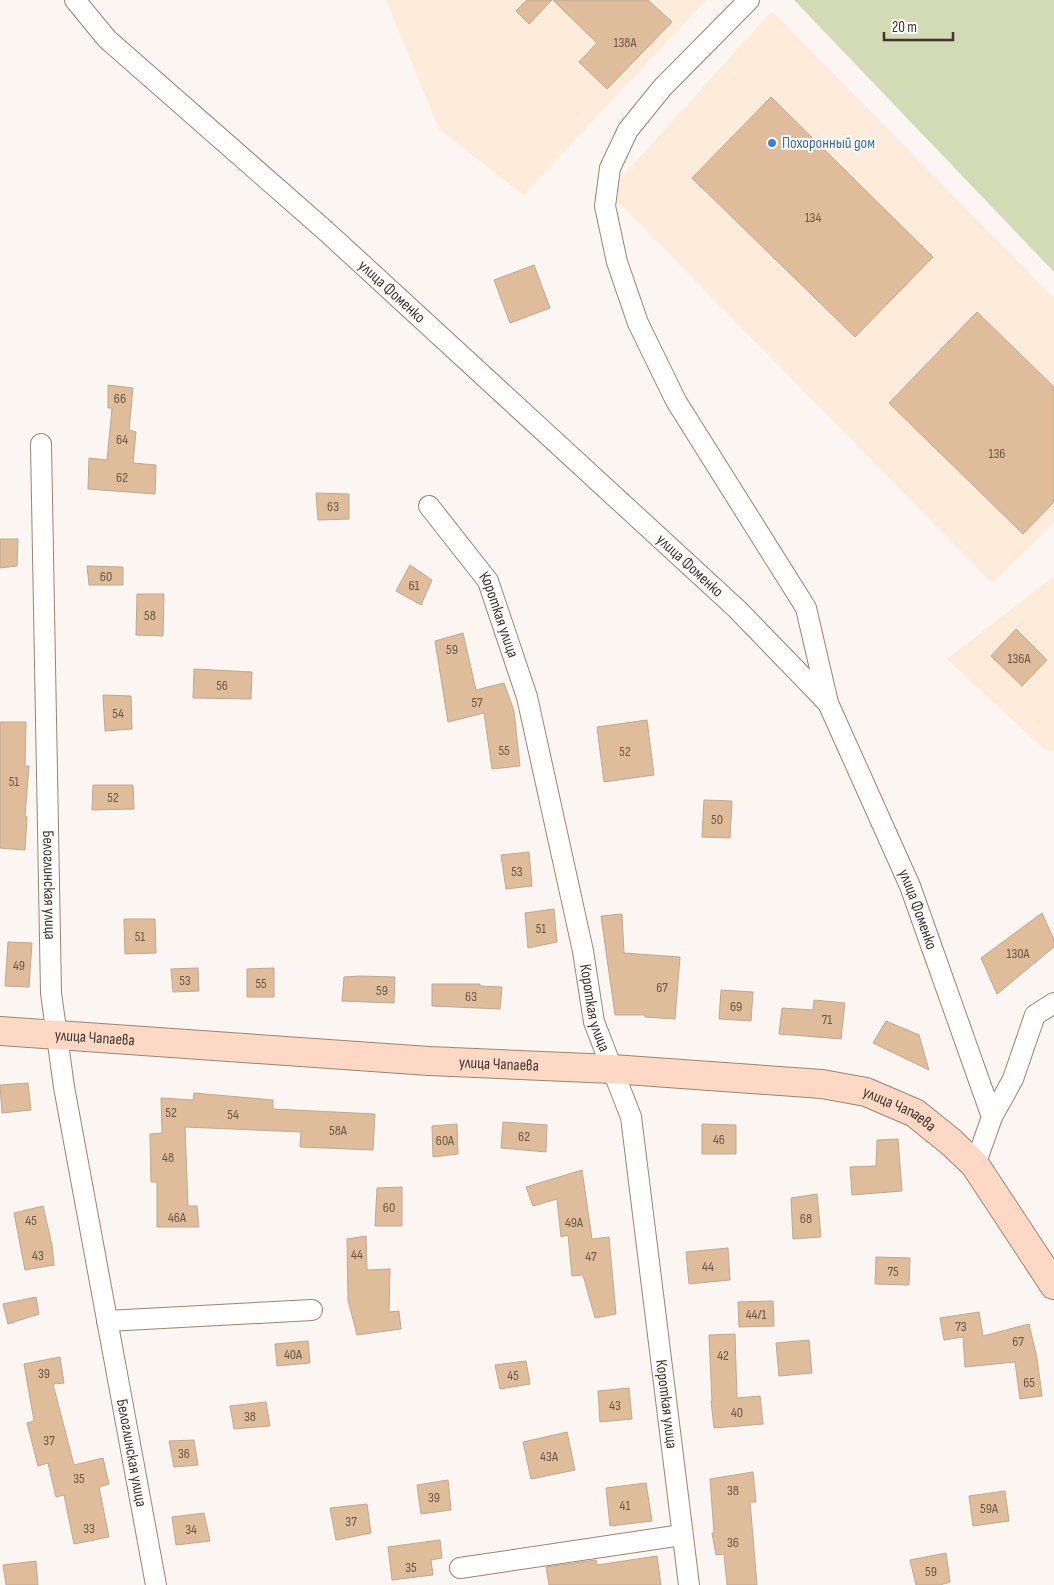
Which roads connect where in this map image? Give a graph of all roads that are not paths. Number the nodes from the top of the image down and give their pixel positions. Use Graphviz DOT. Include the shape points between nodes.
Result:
graph roads {
  1 [pos="75,0"];
  2 [pos="749,0"];
  3 [pos="41,444"];
  4 [pos="429,506"];
  5 [pos="828,703"];
  6 [pos="1054,1003"];
  7 [pos="0,1031"];
  8 [pos="56,1035"];
  9 [pos="612,1069"];
  10 [pos="992,1117"];
  11 [pos="975,1165"];
  12 [pos="1051,1275"];
  13 [pos="312,1310"];
  14 [pos="107,1321"];
  15 [pos="682,1535"];
  16 [pos="460,1568"];
  17 [pos="156,1585"];
  18 [pos="689,1585"];
  1 -- 5 [label="street, улица Фоменко" via="107,39 334,238 708,582"];
  2 -- 5 [label="street" via="662,88 628,130 610,168 605,206 617,262 638,323 676,401 806,608"];
  3 -- 8 [label="street, Белоглинская улица" via="51,993"];
  4 -- 9 [label="street, Короткая улица" via="488,581 527,697 582,951 594,1022"];
  5 -- 10 [label="street, улица Фоменко" via="910,886"];
  6 -- 10 [label="street" via="1035,1015 1013,1079"];
  7 -- 8 [label="main road, улица Чапаева"];
  8 -- 9 [label="main road, улица Чапаева" via="429,1061"];
  8 -- 14 [label="street, Белоглинская улица"];
  9 -- 11 [label="main road, улица Чапаева" via="822,1084 866,1092 915,1113"];
  9 -- 15 [label="street, Короткая улица" via="631,1117"];
  10 -- 11 [label="street"];
  11 -- 12 [label="main road"];
  13 -- 14 [label="street"];
  14 -- 17 [label="street, Белоглинская улица"];
  15 -- 16 [label="street"];
  15 -- 18 [label="street, Короткая улица"];
}
